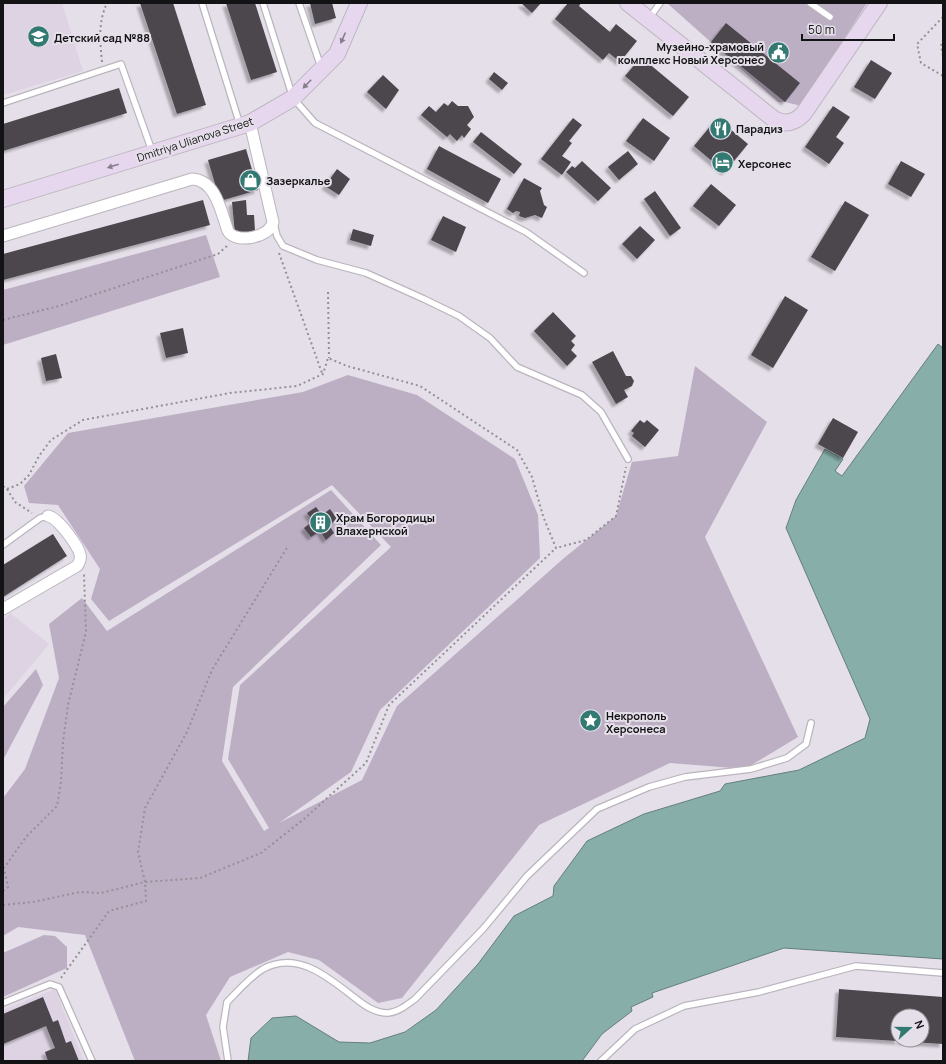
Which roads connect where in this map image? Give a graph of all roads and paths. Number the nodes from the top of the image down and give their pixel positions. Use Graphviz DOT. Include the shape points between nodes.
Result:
graph roads {
  1 [pos="107,3"];
  2 [pos="202,3"];
  3 [pos="263,3"];
  4 [pos="299,3"];
  5 [pos="359,3"];
  6 [pos="628,3"];
  7 [pos="660,3"];
  8 [pos="810,3"];
  9 [pos="878,3"];
  10 [pos="830,17"];
  11 [pos="943,17"];
  12 [pos="648,19"];
  13 [pos="943,39"];
  14 [pos="943,56"];
  15 [pos="104,70"];
  16 [pos="321,70"];
  17 [pos="943,76"];
  18 [pos="294,98"];
  19 [pos="3,103"];
  20 [pos="245,124"];
  21 [pos="152,154"];
  22 [pos="3,199"];
  23 [pos="273,222"];
  24 [pos="3,236"];
  25 [pos="235,238"];
  26 [pos="584,273"];
  27 [pos="288,280"];
  28 [pos="328,292"];
  29 [pos="3,320"];
  30 [pos="329,358"];
  31 [pos="323,374"];
  32 [pos="628,459"];
  33 [pos="3,486"];
  34 [pos="7,489"];
  35 [pos="44,517"];
  36 [pos="3,545"];
  37 [pos="288,546"];
  38 [pos="556,548"];
  39 [pos="80,559"];
  40 [pos="3,609"];
  41 [pos="811,723"];
  42 [pos="145,882"];
  43 [pos="3,892"];
  44 [pos="3,905"];
  45 [pos="943,973"];
  46 [pos="57,985"];
  47 [pos="3,1003"];
  48 [pos="92,1061"];
  49 [pos="228,1061"];
  50 [pos="601,1061"];
  1 -- 15 [label="path" via="101,16 100,42"];
  2 -- 20 [label="lane"];
  3 -- 18 [label="lane"];
  4 -- 16 [label="lane"];
  5 -- 16 [label="main road, Dmitriya Ulianova Street, one-way" via="336,54"];
  6 -- 12 [label="main road"];
  7 -- 12 [label="lane"];
  8 -- 10 [label="lane"];
  9 -- 12 [label="main road" via="804,113 799,119 782,123"];
  11 -- 17 [label="path" via="917,44 921,63"];
  13 -- 14 [label="path" via="940,46"];
  15 -- 19 [label="lane"];
  15 -- 21 [label="lane" via="122,64"];
  16 -- 18 [label="main road, Dmitriya Ulianova Street, one-way"];
  18 -- 20 [label="main road, Dmitriya Ulianova Street"];
  18 -- 26 [label="lane" via="315,123 526,232"];
  20 -- 21 [label="main road, Dmitriya Ulianova Street"];
  20 -- 23 [label="street"];
  21 -- 22 [label="main road, Dmitriya Ulianova Street, one-way"];
  23 -- 25 [label="street" via="271,229 264,234"];
  23 -- 32 [label="lane" via="283,246 317,260 366,273 459,316 490,338 517,367 582,395 601,412"];
  24 -- 25 [label="street" via="192,179 203,181 212,189 228,231"];
  25 -- 29 [label="path" via="218,254 58,306"];
  27 -- 31 [label="path"];
  28 -- 30 [label="path"];
  30 -- 31 [label="path"];
  30 -- 38 [label="path" via="347,366 420,386 517,450 532,477 543,516"];
  31 -- 34 [label="path" via="297,386 230,393 83,420 51,440 29,475 20,484"];
  32 -- 38 [label="path" via="616,516 586,540"];
  33 -- 34 [label="path"];
  34 -- 35 [label="path" via="15,502"];
  35 -- 36 [label="lane"];
  35 -- 39 [label="street" via="58,521 80,552"];
  37 -- 42 [label="path" via="212,670 186,732 145,808 138,852"];
  38 -- 42 [label="path" via="389,705 366,763 261,854 200,878"];
  39 -- 40 [label="street" via="77,566"];
  39 -- 43 [label="path" via="85,581 86,632 68,705 57,806 26,837 4,868 8,887"];
  41 -- 49 [label="lane" via="806,744 787,758 752,768 685,777 649,787 597,809 527,876 483,929 404,1008 388,1013 371,1010 316,969 299,963 282,962 263,970 227,1002 223,1028"];
  42 -- 44 [label="path" via="102,893 80,892 33,902"];
  42 -- 46 [label="path" via="146,900 109,911"];
  45 -- 50 [label="lane" via="856,966 760,992 684,1006 635,1029"];
  46 -- 47 [label="lane" via="50,984"];
  46 -- 48 [label="lane" via="63,992"];
}
